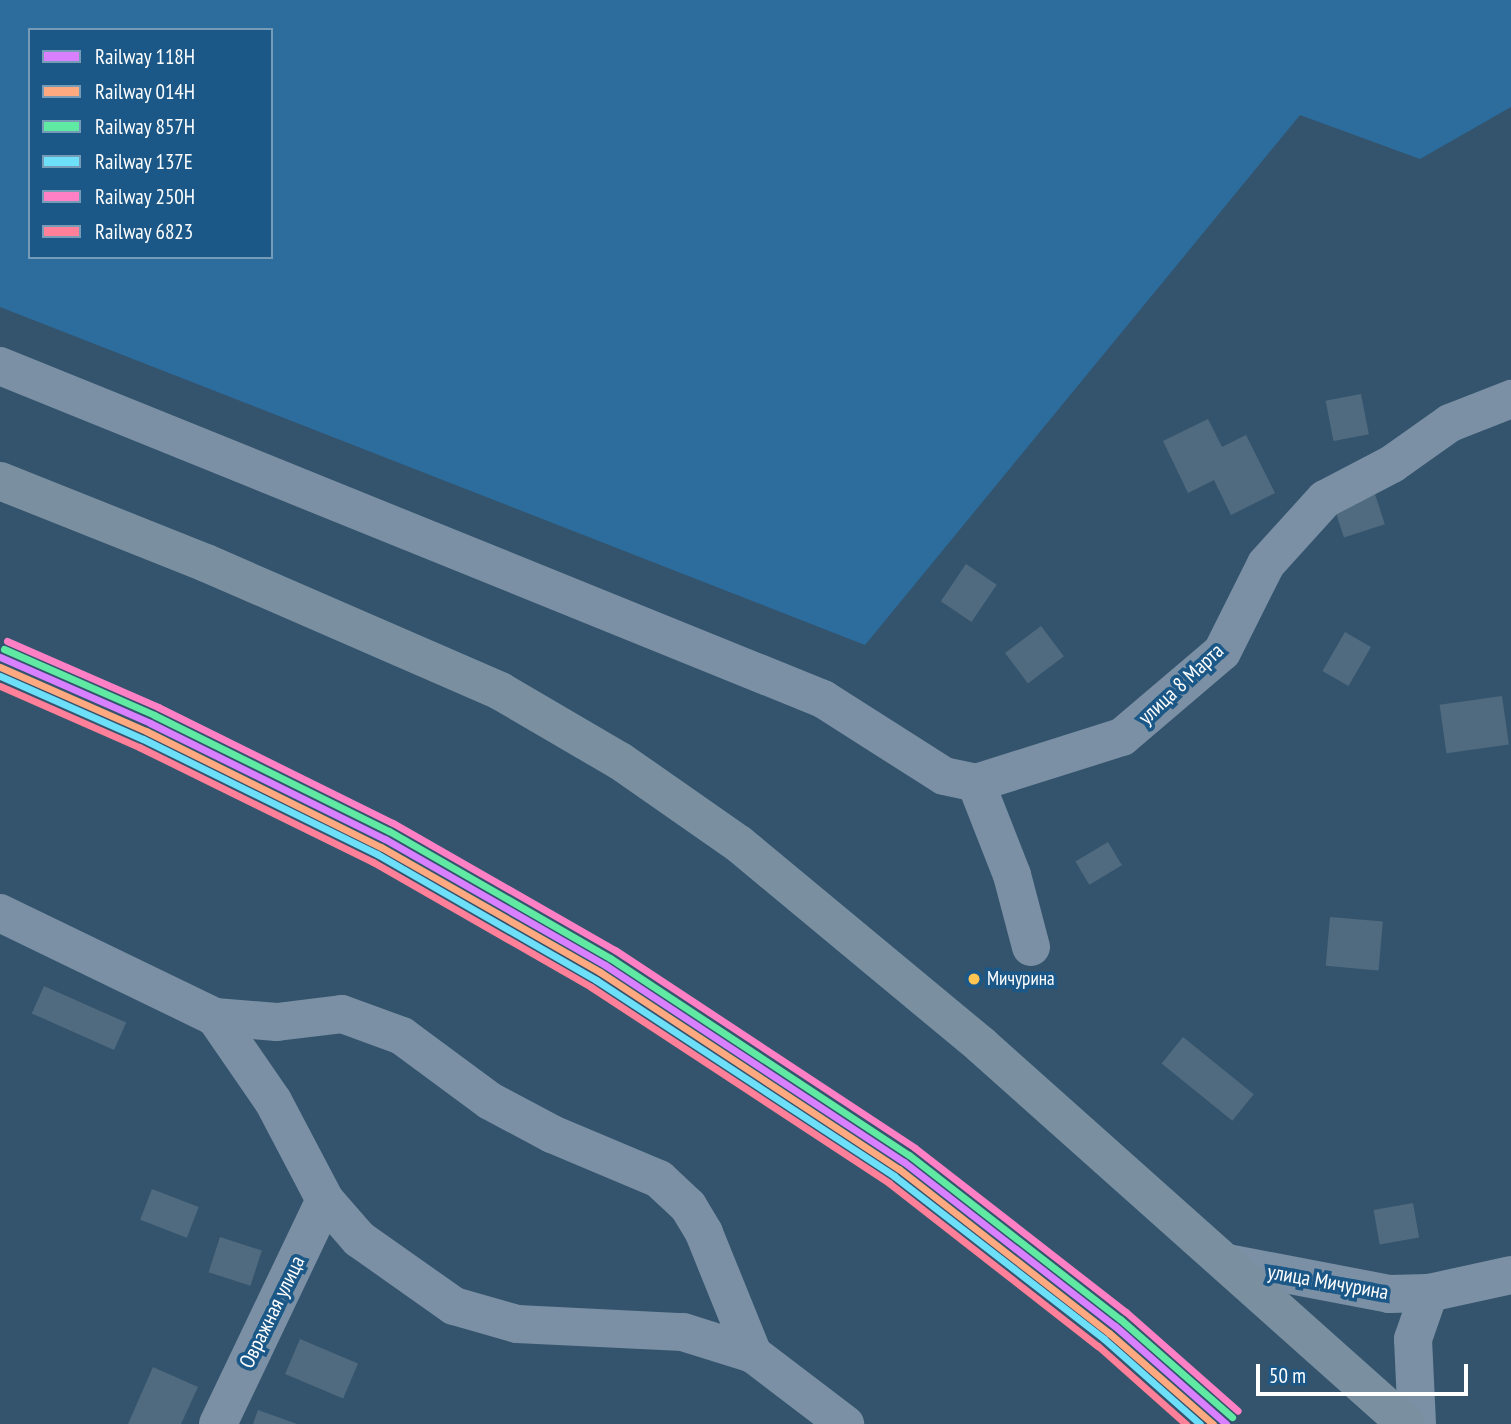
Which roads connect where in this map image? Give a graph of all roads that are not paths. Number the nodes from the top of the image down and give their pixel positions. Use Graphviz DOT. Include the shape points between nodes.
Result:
graph roads {
  1 [pos="0,366"];
  2 [pos="1511,399"];
  3 [pos="0,481"];
  4 [pos="976,783"];
  5 [pos="0,913"];
  6 [pos="1031,947"];
  7 [pos="215,1017"];
  8 [pos="325,1200"];
  9 [pos="1227,1263"];
  10 [pos="1511,1275"];
  11 [pos="1429,1293"];
  12 [pos="753,1354"];
  13 [pos="218,1424"];
  14 [pos="845,1424"];
  15 [pos="1406,1424"];
  16 [pos="1417,1424"];
  1 -- 4 [label="street" via="823,699 944,776"];
  2 -- 4 [label="street, улица 8 Марта" via="1450,423 1392,464 1325,499 1266,564 1222,652 1122,737"];
  3 -- 9 [label="main road" via="206,563 500,691 621,761 739,844 981,1045"];
  4 -- 6 [label="street" via="1012,875"];
  5 -- 7 [label="street"];
  7 -- 8 [label="street" via="273,1101"];
  7 -- 12 [label="street" via="277,1022 342,1014 402,1036 490,1101 552,1134 659,1178 688,1206 704,1233"];
  8 -- 12 [label="street" via="359,1239 454,1306 517,1324 683,1332"];
  8 -- 13 [label="street, Овражная улица"];
  9 -- 11 [label="street, улица Мичурина" via="1325,1286 1389,1294"];
  9 -- 15 [label="main road"];
  10 -- 11 [label="street, улица Мичурина"];
  11 -- 16 [label="street" via="1413,1339"];
  12 -- 14 [label="street"];
}
